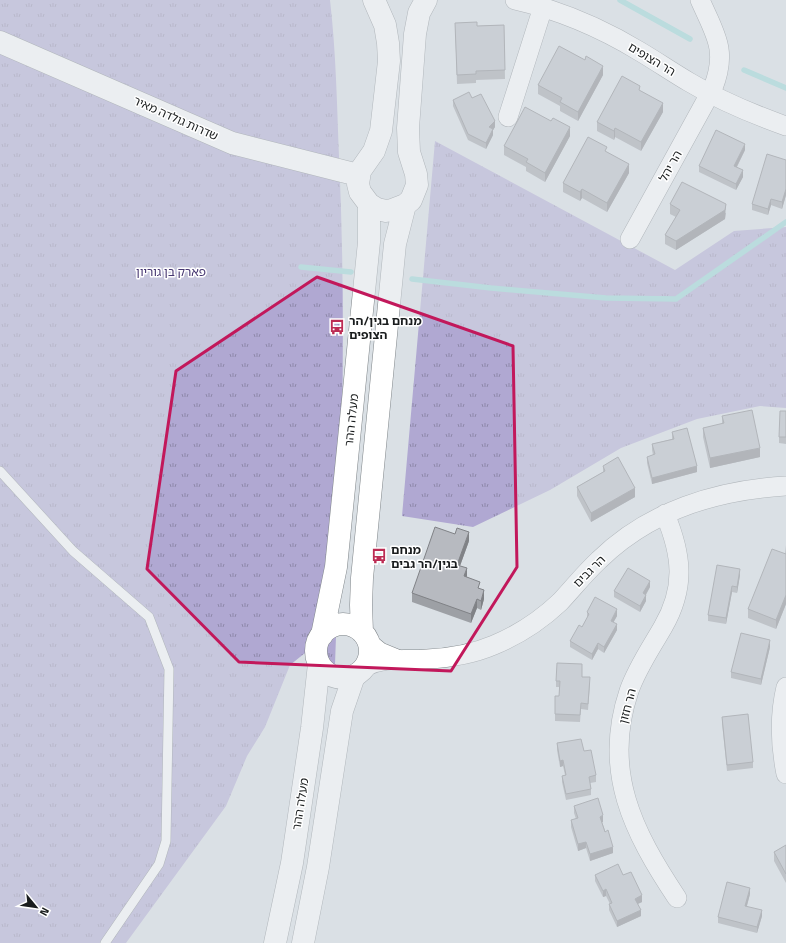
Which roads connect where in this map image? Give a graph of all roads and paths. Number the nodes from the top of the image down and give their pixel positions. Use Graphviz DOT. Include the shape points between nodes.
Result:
graph roads {
  1 [pos="374,0"];
  2 [pos="515,0"];
  3 [pos="700,0"];
  4 [pos="430,2"];
  5 [pos="543,7"];
  6 [pos="0,42"];
  7 [pos="710,93"];
  8 [pos="508,117"];
  9 [pos="786,126"];
  10 [pos="358,175"];
  11 [pos="369,204"];
  12 [pos="405,205"];
  13 [pos="630,239"];
  14 [pos="0,471"];
  15 [pos="786,486"];
  16 [pos="665,514"];
  17 [pos="322,635"];
  18 [pos="365,638"];
  19 [pos="397,659"];
  20 [pos="319,664"];
  21 [pos="359,672"];
  22 [pos="786,686"];
  23 [pos="786,774"];
  24 [pos="677,898"];
  25 [pos="105,943"];
  26 [pos="276,943"];
  27 [pos="303,943"];
  1 -- 10 [label="main road" via="386,25 388,61 381,131 374,151"];
  2 -- 5 [label="street, הר הצופים"];
  3 -- 7 [label="street, הר יהל" via="714,31 720,53 718,74"];
  4 -- 12 [label="main road" via="419,13 415,34 408,128 409,152 417,185 411,200"];
  5 -- 7 [label="street, הר הצופים" via="616,38"];
  5 -- 8 [label="street"];
  6 -- 10 [label="main road, שדרות גולדה מאיר" via="232,143"];
  7 -- 9 [label="street, הר הצופים"];
  7 -- 13 [label="street, הר יהל"];
  10 -- 11 [label="main road" via="360,192"];
  11 -- 12 [label="main road" via="386,211"];
  11 -- 17 [label="main road, מעלה ההר" via="369,242 336,567"];
  12 -- 18 [label="main road" via="395,244 362,578 361,605"];
  14 -- 25 [label="lane" via="73,550 149,617 169,669 166,841 159,864"];
  15 -- 16 [label="street, הר גבים" via="714,496"];
  16 -- 19 [label="street, הר גבים" via="620,542 538,621 516,635 494,646 464,654 427,660"];
  16 -- 24 [label="street, הר חזון" via="679,561 677,594 671,611 643,660 629,691 621,720 618,749 620,776 635,827"];
  17 -- 18 [label="main road" via="332,627 344,624 352,626"];
  17 -- 20 [label="main road" via="316,647"];
  18 -- 19 [label="street, הר גבים" via="380,652"];
  18 -- 21 [label="main road" via="370,656"];
  19 -- 21 [label="street, הר גבים" via="380,661"];
  20 -- 21 [label="main road" via="336,678 346,678"];
  20 -- 26 [label="main road, מעלה ההר" via="293,855"];
  21 -- 27 [label="main road" via="342,711 318,867"];
  22 -- 23 [label="street" via="780,725"];
}
